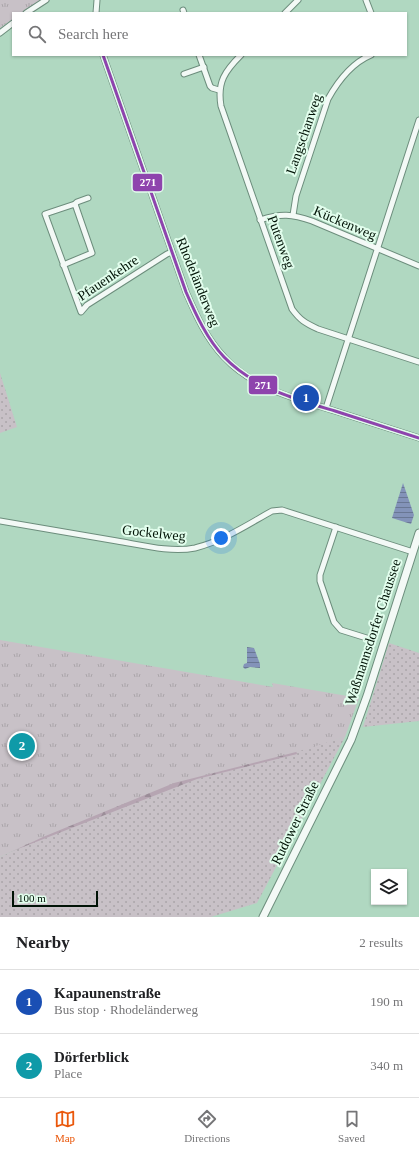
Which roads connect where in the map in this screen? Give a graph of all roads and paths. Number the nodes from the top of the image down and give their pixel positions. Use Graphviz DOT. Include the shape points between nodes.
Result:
graph roads {
  1 [pos="46,0"];
  2 [pos="97,0"];
  3 [pos="298,0"];
  4 [pos="366,0"];
  5 [pos="28,12"];
  6 [pos="96,12"];
  7 [pos="285,12"];
  8 [pos="371,12"];
  9 [pos="12,24"];
  10 [pos="0,33"];
  11 [pos="103,56"];
  12 [pos="199,56"];
  13 [pos="240,56"];
  14 [pos="369,56"];
  15 [pos="204,67"];
  16 [pos="184,74"];
  17 [pos="219,90"];
  18 [pos="419,120"];
  19 [pos="88,198"];
  20 [pos="75,204"];
  21 [pos="292,215"];
  22 [pos="260,220"];
  23 [pos="377,249"];
  24 [pos="172,252"];
  25 [pos="63,265"];
  26 [pos="419,266"];
  27 [pos="349,338"];
  28 [pos="419,362"];
  29 [pos="326,408"];
  30 [pos="419,438"];
  31 [pos="0,521"];
  32 [pos="336,527"];
  33 [pos="419,533"];
  34 [pos="413,552"];
  35 [pos="373,640"];
  36 [pos="351,740"];
  37 [pos="263,917"];
  1 -- 5 [label="street"];
  2 -- 6 [label="street"];
  3 -- 7 [label="street"];
  4 -- 8 [label="street"];
  9 -- 10 [label="street"];
  11 -- 24 [label="street, Rhodeländerweg"];
  12 -- 15 [label="street"];
  13 -- 17 [label="street, Putenweg" via="226,71"];
  14 -- 21 [label="street, Langschanweg" via="353,66 328,98"];
  15 -- 16 [label="street"];
  15 -- 17 [label="street" via="210,86"];
  17 -- 22 [label="street, Putenweg" via="222,113"];
  18 -- 23 [label="street"];
  19 -- 20 [label="street"];
  20 -- 25 [label="street, Pfauenkehre" via="92,254"];
  20 -- 25 [label="street, Pfauenkehre" via="45,214"];
  21 -- 22 [label="street, Kückenweg" via="279,215"];
  21 -- 23 [label="street, Kückenweg"];
  22 -- 27 [label="street, Putenweg" via="295,312 306,324"];
  23 -- 26 [label="street, Kückenweg"];
  23 -- 27 [label="street"];
  24 -- 25 [label="street, Pfauenkehre" via="87,305 81,312"];
  24 -- 29 [label="street, Rhodeländerweg" via="196,314 207,336 224,358 256,381 283,394"];
  27 -- 28 [label="street, Putenweg"];
  27 -- 29 [label="street"];
  29 -- 30 [label="street, Rhodeländerweg"];
  31 -- 32 [label="street, Gockelweg" via="176,550 194,548 220,540 277,510"];
  32 -- 34 [label="street, Gockelweg"];
  32 -- 35 [label="street" via="320,581 337,627"];
  33 -- 34 [label="street, Waßmannsdorfer Chaussee"];
  34 -- 36 [label="street, Waßmannsdorfer Chaussee"];
  36 -- 37 [label="street, Rudower Straße"];
}
